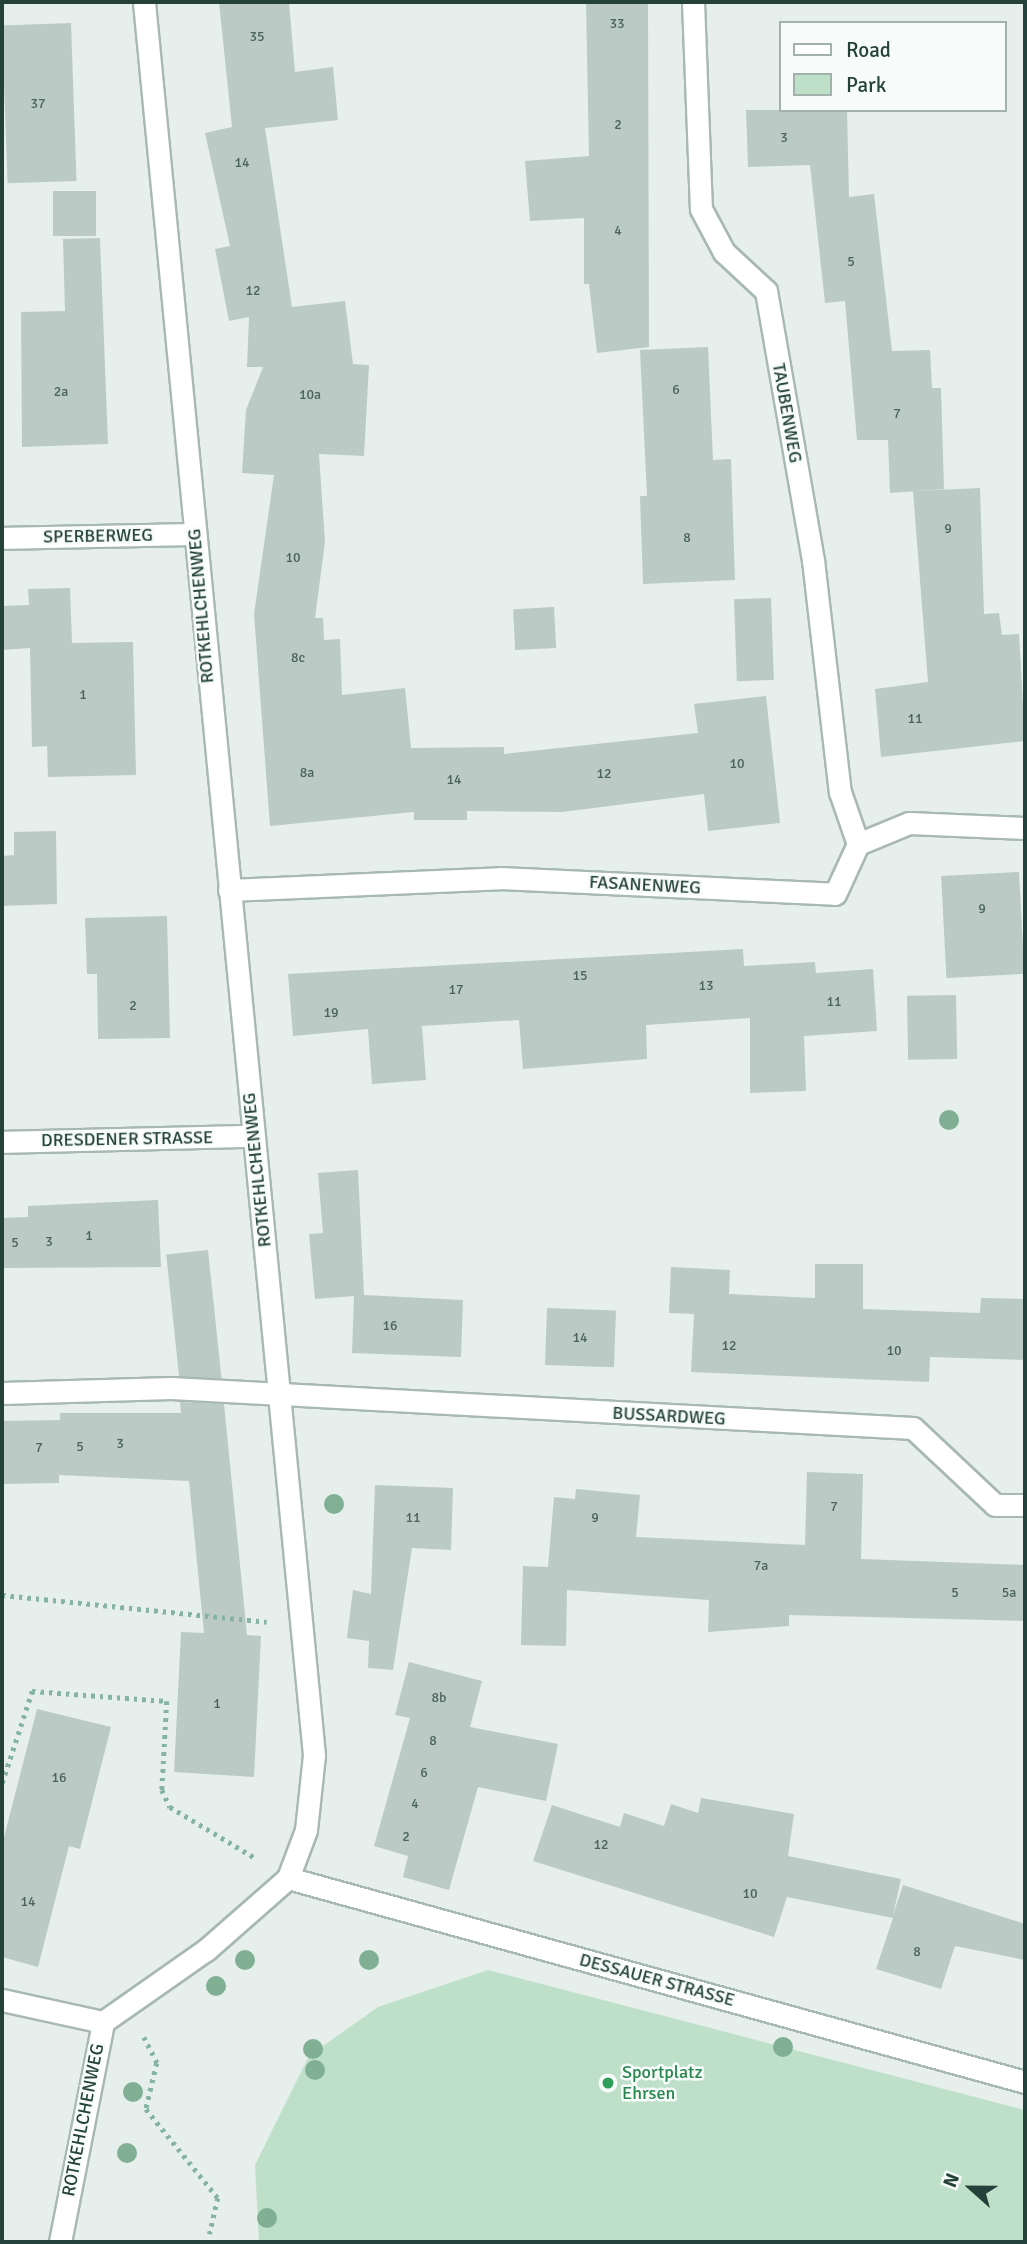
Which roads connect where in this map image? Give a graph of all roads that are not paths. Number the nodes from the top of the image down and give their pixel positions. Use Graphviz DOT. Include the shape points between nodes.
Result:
graph roads {
  1 [pos="144,2"];
  2 [pos="693,2"];
  3 [pos="194,534"];
  4 [pos="2,538"];
  5 [pos="1025,828"];
  6 [pos="858,844"];
  7 [pos="229,890"];
  8 [pos="253,1136"];
  9 [pos="2,1142"];
  10 [pos="2,1393"];
  11 [pos="282,1398"];
  12 [pos="1025,1505"];
  13 [pos="288,1878"];
  14 [pos="2,2000"];
  15 [pos="103,2022"];
  16 [pos="1025,2082"];
  17 [pos="60,2242"];
  1 -- 3 [label="street, ROTKEHLCHENWEG"];
  2 -- 6 [label="street, TAUBENWEG" via="701,209 724,252 766,291 813,560 840,792"];
  3 -- 4 [label="street, SPERBERWEG"];
  3 -- 7 [label="street, ROTKEHLCHENWEG"];
  5 -- 6 [label="street" via="909,823"];
  6 -- 7 [label="street, FASANENWEG" via="835,894 500,878"];
  7 -- 8 [label="street, ROTKEHLCHENWEG"];
  8 -- 9 [label="street, DRESDENER STRASSE"];
  8 -- 11 [label="street, ROTKEHLCHENWEG"];
  10 -- 11 [label="street, BUSSARDWEG" via="171,1388"];
  11 -- 12 [label="street, BUSSARDWEG" via="913,1428 995,1505"];
  11 -- 13 [label="street, ROTKEHLCHENWEG" via="314,1755 306,1830"];
  13 -- 15 [label="street, ROTKEHLCHENWEG" via="206,1950"];
  13 -- 16 [label="street, DESSAUER STRASSE"];
  14 -- 15 [label="street"];
  15 -- 17 [label="street, ROTKEHLCHENWEG"];
}
